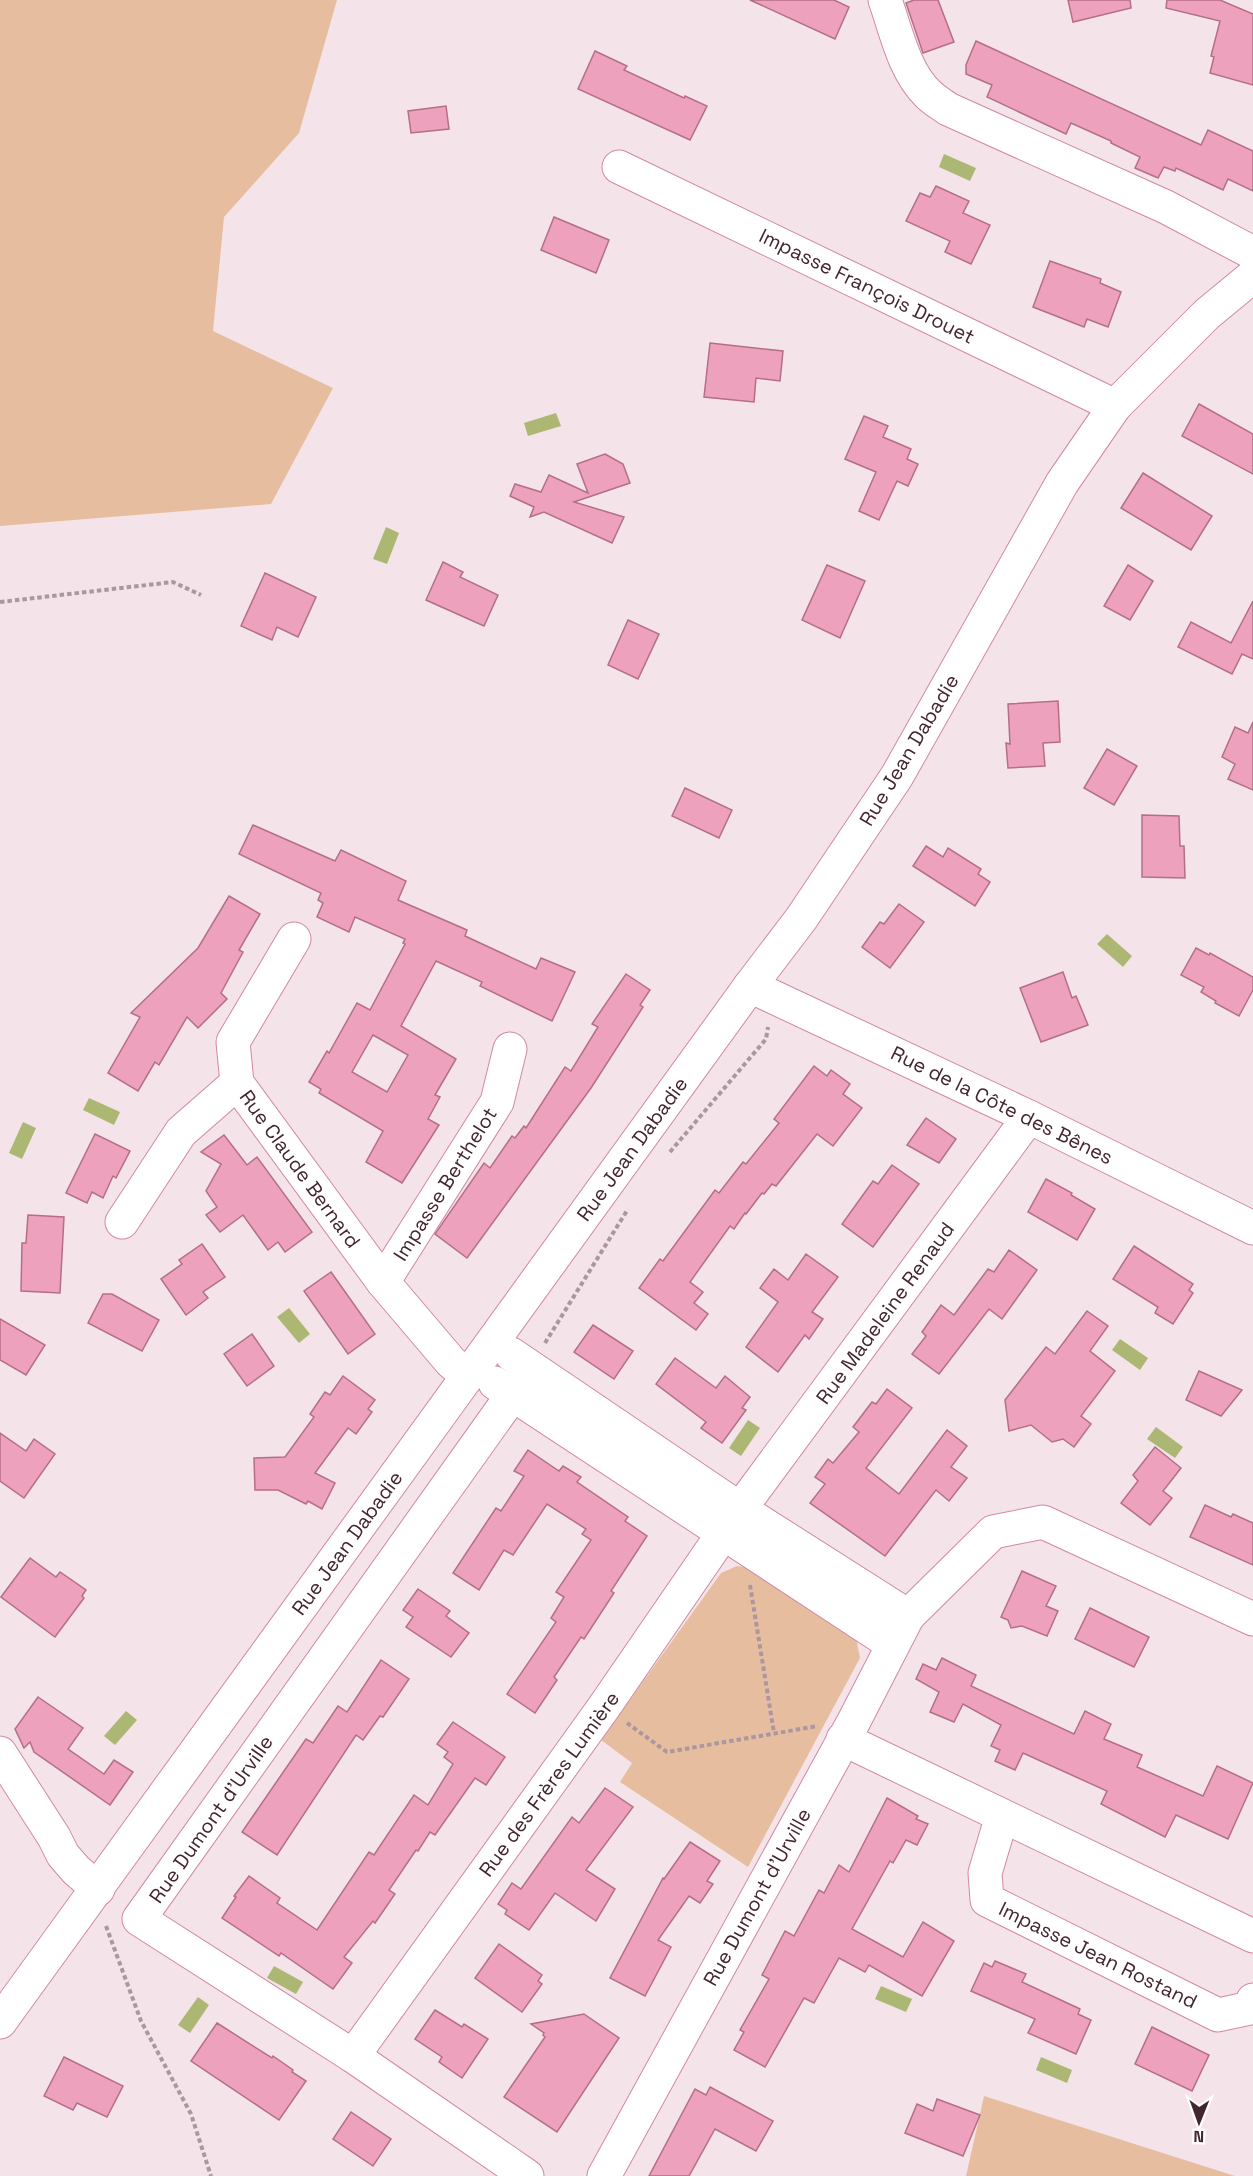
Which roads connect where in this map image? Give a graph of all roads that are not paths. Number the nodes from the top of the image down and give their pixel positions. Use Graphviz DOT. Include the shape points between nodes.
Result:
graph roads {
  1 [pos="885,0"];
  2 [pos="619,166"];
  3 [pos="1253,253"];
  4 [pos="1253,276"];
  5 [pos="1115,406"];
  6 [pos="294,939"];
  7 [pos="750,986"];
  8 [pos="510,1049"];
  9 [pos="237,1083"];
  10 [pos="1029,1117"];
  11 [pos="122,1222"];
  12 [pos="1253,1228"];
  13 [pos="383,1282"];
  14 [pos="494,1341"];
  15 [pos="470,1373"];
  16 [pos="521,1381"];
  17 [pos="736,1529"];
  18 [pos="1253,1619"];
  19 [pos="900,1630"];
  20 [pos="848,1730"];
  21 [pos="0,1753"];
  22 [pos="1002,1816"];
  23 [pos="98,1889"];
  24 [pos="1253,1936"];
  25 [pos="1253,2000"];
  26 [pos="0,2022"];
  27 [pos="353,2056"];
  28 [pos="527,2176"];
  29 [pos="604,2176"];
  1 -- 3 [label="street" via="915,78 948,109 1166,207"];
  2 -- 5 [label="street, Impasse François Drouet"];
  4 -- 5 [label="street, Rue Jean Dabadie" via="1207,314"];
  5 -- 7 [label="street, Rue Jean Dabadie" via="1062,483 897,776 801,920"];
  6 -- 9 [label="street, Rue Claude Bernard" via="233,1042"];
  7 -- 10 [label="street, Rue de la Côte des Bênes"];
  7 -- 14 [label="street, Rue Jean Dabadie"];
  8 -- 13 [label="street, Impasse Berthelot" via="497,1102"];
  9 -- 11 [label="street" via="181,1132"];
  9 -- 13 [label="street, Rue Claude Bernard"];
  10 -- 12 [label="street, Rue de la Côte des Bênes"];
  10 -- 17 [label="street, Rue Madeleine Renaud"];
  13 -- 15 [label="street, Rue Claude Bernard" via="451,1362"];
  14 -- 15 [label="street, Rue Jean Dabadie"];
  14 -- 16 [label="street"];
  15 -- 16 [label="street, Rue Claude Bernard"];
  15 -- 23 [label="street, Rue Jean Dabadie"];
  16 -- 17 [label="street"];
  16 -- 27 [label="street, Rue Dumont d'Urville" via="139,1919"];
  17 -- 19 [label="street"];
  17 -- 27 [label="street, Rue des Frères Lumière"];
  18 -- 19 [label="street, Rue Dumont d'Urville" via="1043,1522 993,1532"];
  19 -- 20 [label="street, Rue Dumont d'Urville"];
  20 -- 22 [label="street"];
  20 -- 29 [label="street, Rue Dumont d'Urville"];
  21 -- 23 [label="street" via="63,1855"];
  22 -- 24 [label="street"];
  22 -- 25 [label="street, Impasse Jean Rostand" via="985,1873 987,1900 1218,2015 1250,2008"];
  23 -- 26 [label="street, Rue Jean Dabadie"];
  27 -- 28 [label="street, Rue Dumont d'Urville"];
}
